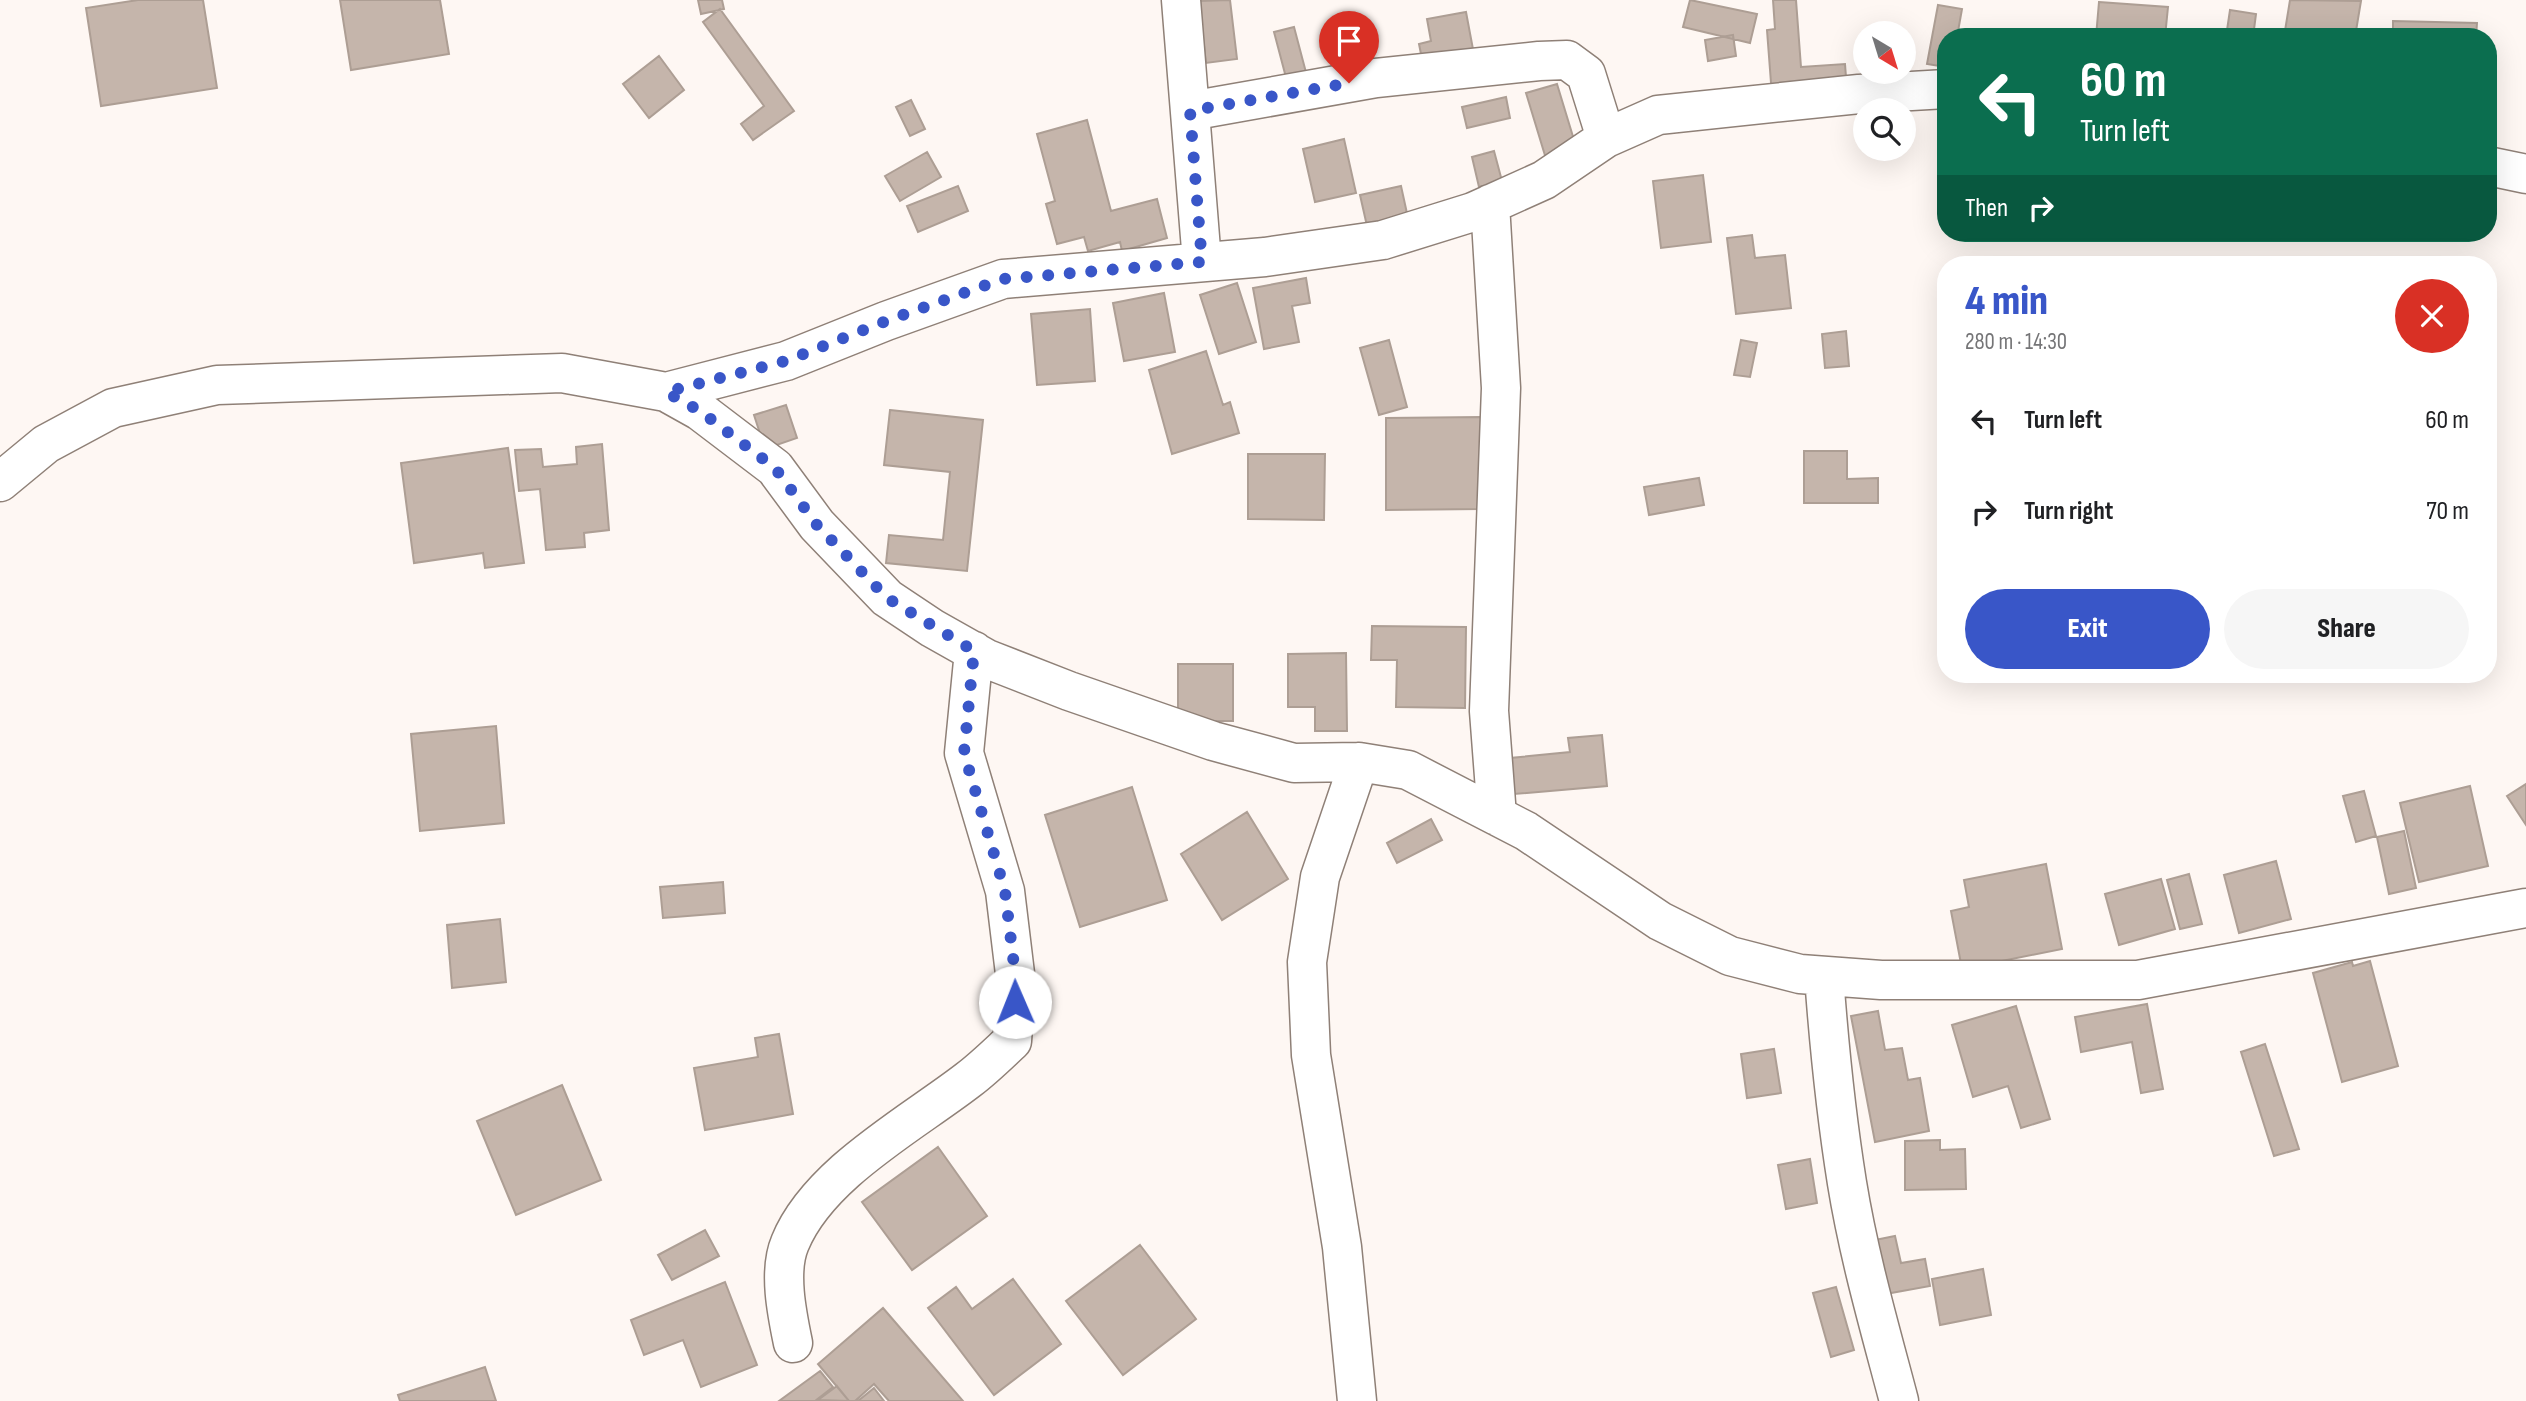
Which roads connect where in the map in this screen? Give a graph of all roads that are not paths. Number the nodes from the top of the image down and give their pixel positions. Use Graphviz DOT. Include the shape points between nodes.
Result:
graph roads {
  1 [pos="1181,0"];
  2 [pos="1937,90"];
  3 [pos="1190,111"];
  4 [pos="1606,138"];
  5 [pos="2497,168"];
  6 [pos="2526,174"];
  7 [pos="1490,204"];
  8 [pos="1202,262"];
  9 [pos="666,392"];
  10 [pos="0,482"];
  11 [pos="974,651"];
  12 [pos="1359,762"];
  13 [pos="1497,816"];
  14 [pos="2526,908"];
  15 [pos="1824,976"];
  16 [pos="793,1343"];
  17 [pos="1357,1401"];
  18 [pos="1899,1401"];
  1 -- 3 [label="street"];
  2 -- 4 [label="street" via="1658,115"];
  3 -- 4 [label="street" via="1376,78 1567,60 1586,74"];
  3 -- 8 [label="street"];
  4 -- 7 [label="street" via="1544,180"];
  5 -- 6 [label="street"];
  7 -- 8 [label="street" via="1384,240"];
  7 -- 13 [label="street" via="1501,388 1489,711"];
  8 -- 9 [label="street" via="1003,279 786,361"];
  9 -- 10 [label="street" via="562,373 217,385 113,408 46,444"];
  9 -- 11 [label="street" via="700,411 775,468 817,525 887,598"];
  11 -- 12 [label="street" via="1069,691 1213,741 1294,763"];
  11 -- 16 [label="street" via="964,753 1005,891 1016,982 1012,1041 972,1078 832,1181 813,1205 789,1244 783,1293"];
  12 -- 13 [label="street" via="1408,770"];
  12 -- 17 [label="street" via="1320,877 1307,962 1311,1055 1342,1247"];
  13 -- 15 [label="street" via="1660,921 1730,956"];
  14 -- 15 [label="street" via="2138,980"];
  15 -- 18 [label="street" via="1832,1081 1847,1185"];
}
